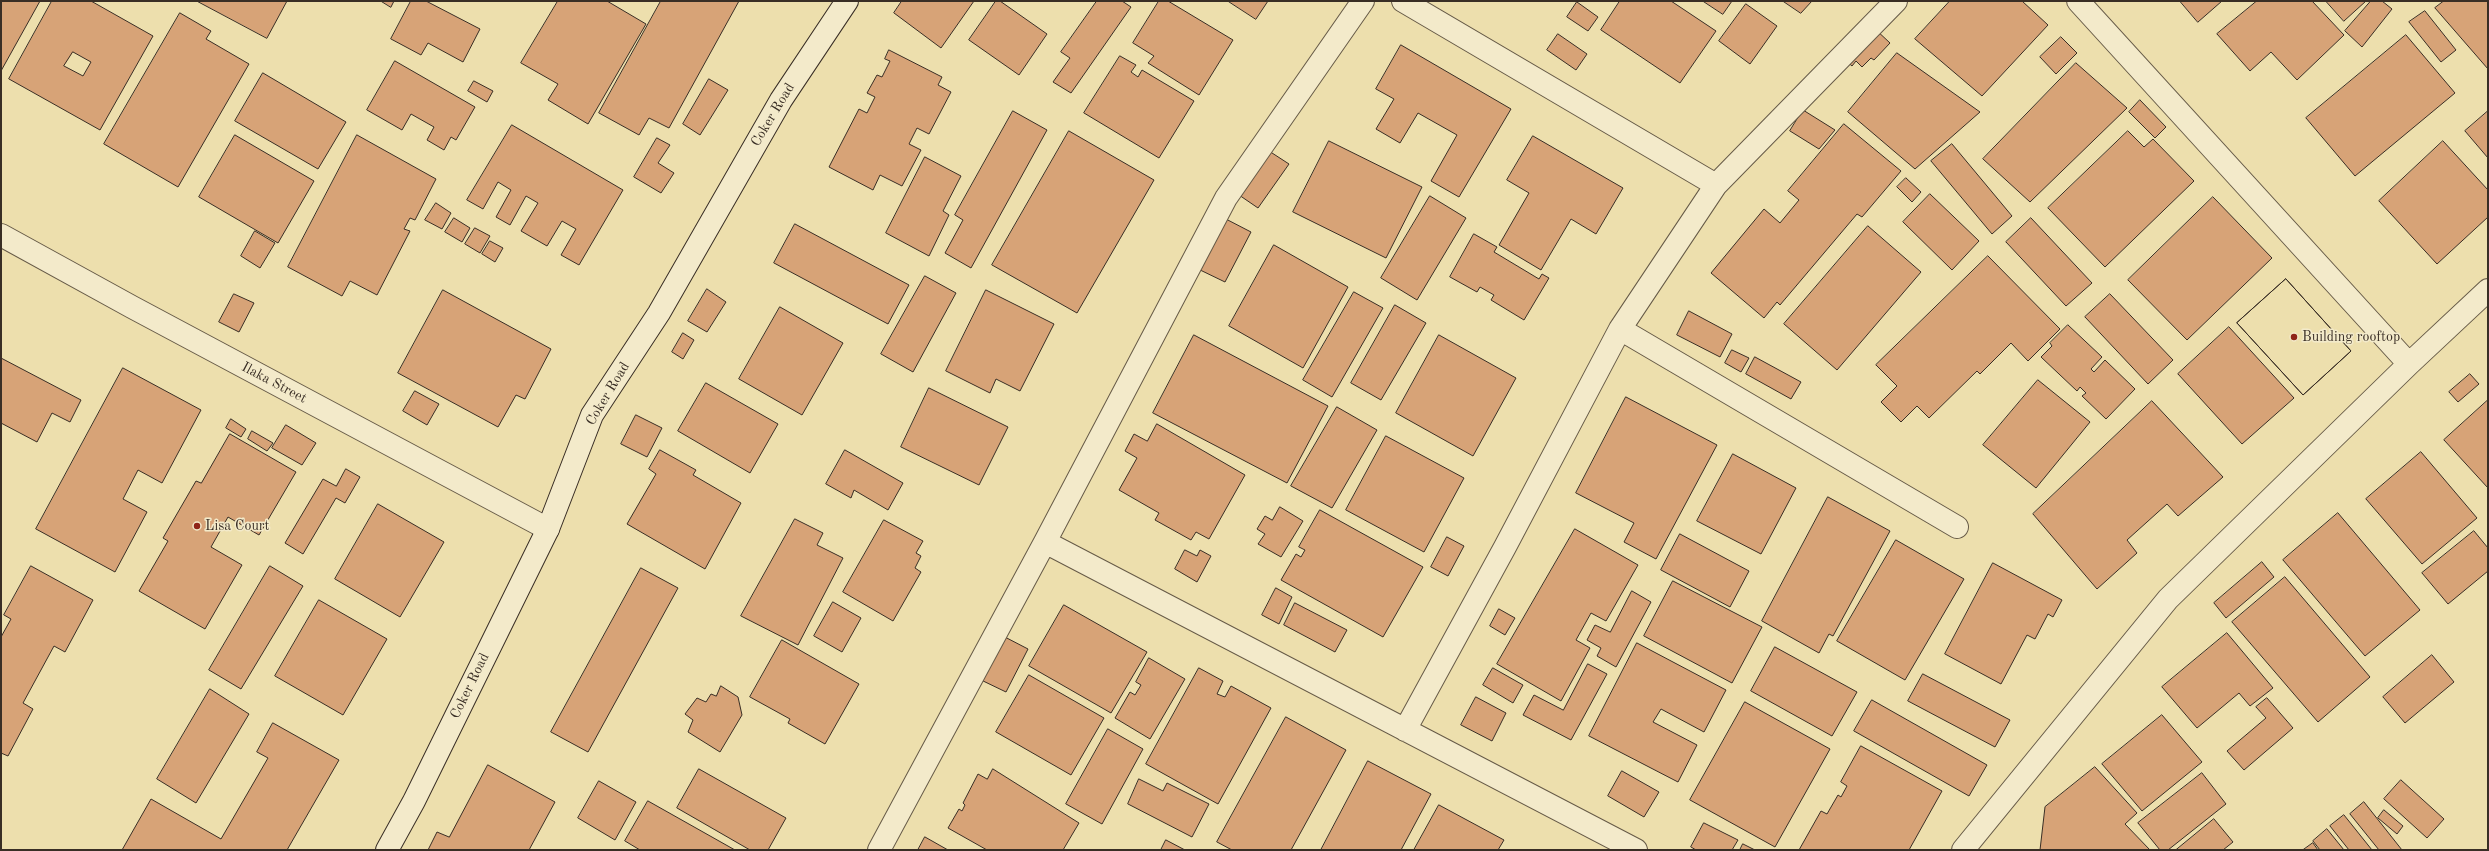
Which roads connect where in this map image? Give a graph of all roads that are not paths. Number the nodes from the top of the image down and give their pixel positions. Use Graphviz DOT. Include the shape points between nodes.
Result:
graph roads {
  1 [pos="847,1"];
  2 [pos="1364,1"];
  3 [pos="1403,1"];
  4 [pos="1896,1"];
  5 [pos="2078,1"];
  6 [pos="1716,185"];
  7 [pos="1,235"];
  8 [pos="2488,290"];
  9 [pos="1620,329"];
  10 [pos="2409,364"];
  11 [pos="1957,527"];
  12 [pos="548,529"];
  13 [pos="1045,542"];
  14 [pos="1405,730"];
  15 [pos="387,850"];
  16 [pos="880,850"];
  17 [pos="1636,850"];
  18 [pos="1963,850"];
  1 -- 12 [label="street, Coker Road" via="780,100 659,313 592,415"];
  2 -- 13 [label="street" via="1226,198"];
  3 -- 6 [label="street"];
  4 -- 6 [label="street"];
  5 -- 10 [label="street"];
  6 -- 9 [label="street"];
  7 -- 12 [label="street, Ilaka Street"];
  8 -- 10 [label="street"];
  9 -- 11 [label="street"];
  9 -- 14 [label="street"];
  10 -- 18 [label="street" via="2168,599"];
  12 -- 15 [label="street, Coker Road" via="414,801"];
  13 -- 14 [label="street"];
  13 -- 16 [label="street"];
  14 -- 17 [label="street"];
}
